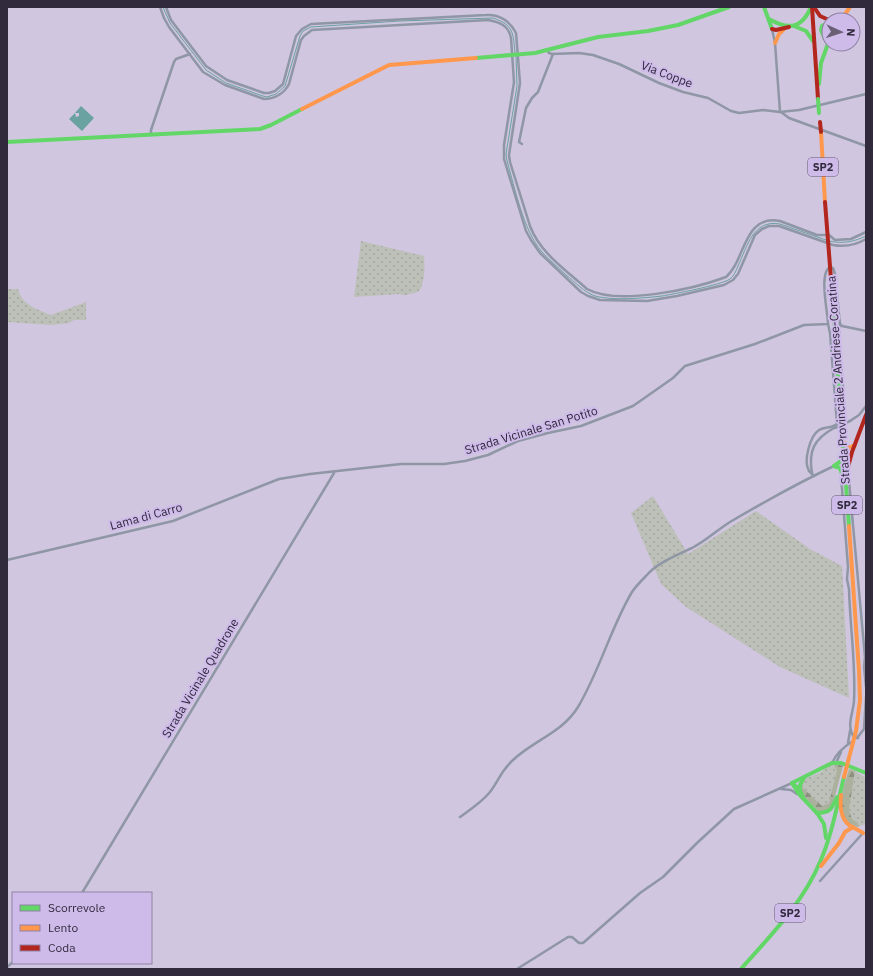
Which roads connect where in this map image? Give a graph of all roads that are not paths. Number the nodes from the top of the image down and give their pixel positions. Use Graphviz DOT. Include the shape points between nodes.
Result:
graph roads {
  1 [pos="160,7"];
  2 [pos="166,7"];
  3 [pos="729,7"];
  4 [pos="812,7"];
  5 [pos="764,8"];
  6 [pos="430,17"];
  7 [pos="821,17"];
  8 [pos="769,19"];
  9 [pos="370,20"];
  10 [pos="509,22"];
  11 [pos="430,23"];
  12 [pos="370,26"];
  13 [pos="792,26"];
  14 [pos="506,27"];
  15 [pos="783,27"];
  16 [pos="302,29"];
  17 [pos="772,29"];
  18 [pos="306,33"];
  19 [pos="775,43"];
  20 [pos="547,50"];
  21 [pos="825,52"];
  22 [pos="815,53"];
  23 [pos="190,54"];
  24 [pos="553,54"];
  25 [pos="515,55"];
  26 [pos="199,57"];
  27 [pos="194,60"];
  28 [pos="269,93"];
  29 [pos="866,94"];
  30 [pos="271,98"];
  31 [pos="818,99"];
  32 [pos="780,112"];
  33 [pos="508,124"];
  34 [pos="514,125"];
  35 [pos="151,134"];
  36 [pos="7,142"];
  37 [pos="522,144"];
  38 [pos="866,146"];
  39 [pos="521,197"];
  40 [pos="516,199"];
  41 [pos="806,230"];
  42 [pos="866,232"];
  43 [pos="804,236"];
  44 [pos="866,239"];
  45 [pos="746,241"];
  46 [pos="751,243"];
  47 [pos="706,283"];
  48 [pos="582,284"];
  49 [pos="577,289"];
  50 [pos="708,289"];
  51 [pos="647,295"];
  52 [pos="648,301"];
  53 [pos="828,324"];
  54 [pos="840,324"];
  55 [pos="866,330"];
  56 [pos="866,406"];
  57 [pos="845,414"];
  58 [pos="866,415"];
  59 [pos="842,440"];
  60 [pos="855,444"];
  61 [pos="843,454"];
  62 [pos="834,466"];
  63 [pos="848,467"];
  64 [pos="334,472"];
  65 [pos="842,472"];
  66 [pos="813,475"];
  67 [pos="845,481"];
  68 [pos="7,560"];
  69 [pos="866,687"];
  70 [pos="866,697"];
  71 [pos="865,720"];
  72 [pos="850,731"];
  73 [pos="858,738"];
  74 [pos="846,746"];
  75 [pos="841,752"];
  76 [pos="839,756"];
  77 [pos="834,763"];
  78 [pos="843,764"];
  79 [pos="866,773"];
  80 [pos="806,776"];
  81 [pos="843,780"];
  82 [pos="792,783"];
  83 [pos="779,790"];
  84 [pos="841,790"];
  85 [pos="799,792"];
  86 [pos="817,813"];
  87 [pos="460,817"];
  88 [pos="853,828"];
  89 [pos="865,831"];
  90 [pos="824,851"];
  91 [pos="813,878"];
  92 [pos="820,881"];
  93 [pos="83,892"];
  94 [pos="517,969"];
  95 [pos="740,969"];
  1 -- 23 [label="street" via="169,27"];
  2 -- 26 [label="street" via="172,20"];
  3 -- 20 [label="main road" via="678,25 598,37"];
  4 -- 7 [label="main road"];
  4 -- 13 [label="main road" via="805,20"];
  4 -- 22 [label="main road, Strada Provinciale 2 Andriese-Coratina / SP2"];
  5 -- 8 [label="main road"];
  6 -- 9 [label="street"];
  6 -- 10 [label="street" via="492,14"];
  6 -- 11 [label="street"];
  8 -- 15 [label="main road"];
  8 -- 17 [label="main road"];
  9 -- 12 [label="street"];
  9 -- 16 [label="street" via="316,23"];
  10 -- 14 [label="street"];
  10 -- 25 [label="street" via="516,33"];
  11 -- 12 [label="street"];
  11 -- 14 [label="street" via="488,20"];
  12 -- 18 [label="street" via="318,29"];
  13 -- 15 [label="main road"];
  13 -- 22 [label="main road" via="808,32"];
  14 -- 25 [label="street" via="510,32"];
  15 -- 17 [label="main road"];
  15 -- 19 [label="main road"];
  16 -- 18 [label="street"];
  16 -- 28 [label="street" via="296,36 283,84"];
  17 -- 19 [label="street"];
  18 -- 30 [label="street" via="301,40 287,89"];
  19 -- 32 [label="street"];
  20 -- 24 [label="street"];
  20 -- 25 [label="main road"];
  21 -- 31 [label="main road" via="821,63"];
  22 -- 31 [label="main road, Strada Provinciale 2 Andriese-Coratina / SP2"];
  23 -- 27 [label="street"];
  23 -- 35 [label="street" via="174,62"];
  24 -- 32 [label="street, Via Coppe" via="593,55 683,92 708,98 735,112"];
  24 -- 37 [label="street" via="538,92 524,113 519,142"];
  25 -- 33 [label="street"];
  25 -- 34 [label="street" via="520,83"];
  25 -- 35 [label="main road" via="389,66 260,129"];
  26 -- 27 [label="street"];
  26 -- 28 [label="street" via="220,77"];
  27 -- 30 [label="street" via="203,72 225,85 264,99"];
  28 -- 30 [label="street"];
  29 -- 32 [label="street"];
  31 -- 59 [label="main road, Strada Provinciale 2 Andriese-Coratina / SP2, bridge"];
  32 -- 38 [label="street"];
  33 -- 34 [label="street"];
  33 -- 40 [label="street" via="504,160"];
  34 -- 39 [label="street" via="510,162"];
  35 -- 36 [label="main road"];
  39 -- 40 [label="street"];
  39 -- 48 [label="street" via="532,230 542,247"];
  40 -- 49 [label="street" via="526,231 535,247"];
  41 -- 42 [label="street" via="835,240 851,239"];
  41 -- 43 [label="street"];
  41 -- 45 [label="street" via="780,221 768,221 754,228"];
  43 -- 44 [label="street" via="838,246 856,244"];
  43 -- 46 [label="street" via="779,226 769,226 759,231"];
  45 -- 46 [label="street"];
  45 -- 47 [label="street" via="731,273"];
  46 -- 50 [label="street" via="733,280"];
  47 -- 50 [label="street"];
  47 -- 51 [label="street"];
  48 -- 49 [label="street"];
  48 -- 51 [label="street" via="602,295"];
  49 -- 52 [label="street" via="600,300"];
  50 -- 52 [label="street"];
  51 -- 52 [label="street"];
  53 -- 54 [label="street" via="824,286 825,270 831,267 836,278"];
  53 -- 64 [label="street, Strada Vicinale San Potito" via="804,325 755,344 685,366 673,378 633,406 581,426 518,441 488,455 444,464 401,464"];
  53 -- 66 [label="street" via="837,424 820,430 812,438 807,459"];
  54 -- 55 [label="street"];
  54 -- 57 [label="street"];
  56 -- 66 [label="street, bridge" via="859,415 824,434 814,444 811,467"];
  58 -- 60 [label="main road"];
  59 -- 60 [label="main road" via="848,448"];
  59 -- 61 [label="main road, Strada Provinciale 2 Andriese-Coratina / SP2"];
  60 -- 63 [label="main road"];
  61 -- 62 [label="main road"];
  61 -- 67 [label="main road, Strada Provinciale 2 Andriese-Coratina / SP2"];
  62 -- 65 [label="main road"];
  62 -- 66 [label="street"];
  63 -- 67 [label="main road"];
  63 -- 69 [label="street"];
  64 -- 68 [label="street, Lama di Carro" via="279,479 173,521"];
  64 -- 93 [label="street, Strada Vicinale Quadrone"];
  65 -- 67 [label="main road"];
  65 -- 72 [label="street" via="854,657 854,702"];
  66 -- 87 [label="street" via="647,574 632,591 600,664 570,717 514,759 502,771 485,798"];
  67 -- 81 [label="main road, Strada Provinciale 2 Andriese-Coratina / SP2, bridge" via="860,686 856,731"];
  70 -- 71 [label="street"];
  71 -- 73 [label="street" via="864,729"];
  72 -- 73 [label="street"];
  72 -- 74 [label="street"];
  73 -- 74 [label="street"];
  74 -- 75 [label="street"];
  75 -- 76 [label="street"];
  75 -- 77 [label="street"];
  76 -- 77 [label="street"];
  76 -- 78 [label="street"];
  77 -- 78 [label="main road"];
  77 -- 80 [label="main road"];
  78 -- 79 [label="main road"];
  80 -- 82 [label="main road"];
  80 -- 85 [label="main road"];
  81 -- 84 [label="main road, Strada Provinciale 2 Andriese-Coratina / SP2"];
  81 -- 88 [label="main road" via="841,811 844,820"];
  82 -- 83 [label="street"];
  82 -- 85 [label="main road" via="793,789"];
  83 -- 85 [label="street"];
  83 -- 94 [label="street" via="734,809 663,877 640,892 583,943 569,936"];
  84 -- 86 [label="main road" via="830,811"];
  84 -- 90 [label="main road, Strada Provinciale 2 Andriese-Coratina / SP2"];
  85 -- 86 [label="main road"];
  86 -- 90 [label="main road" via="826,828"];
  88 -- 89 [label="main road"];
  88 -- 91 [label="main road" via="845,832"];
  89 -- 92 [label="street"];
  90 -- 91 [label="main road, Strada Provinciale 2 Andriese-Coratina / SP2"];
  91 -- 95 [label="main road, Strada Provinciale 2 Andriese-Coratina / SP2" via="792,910"];
}
